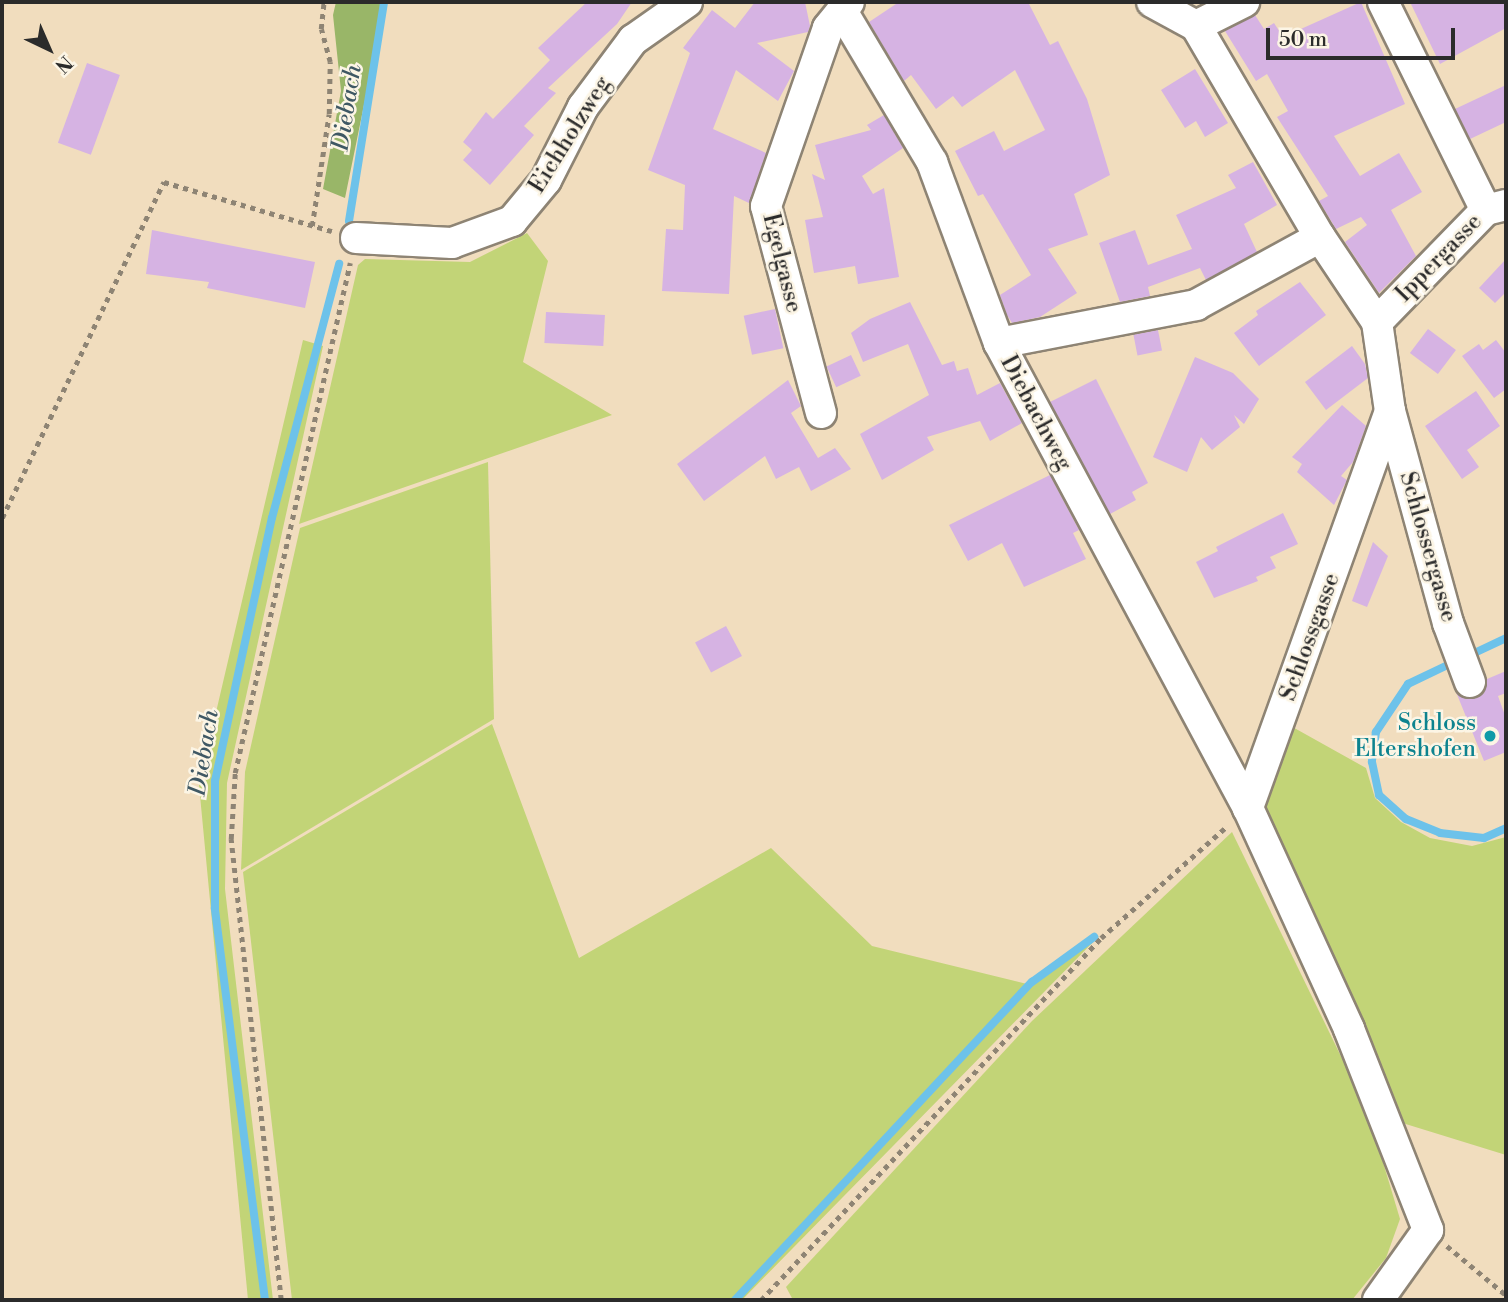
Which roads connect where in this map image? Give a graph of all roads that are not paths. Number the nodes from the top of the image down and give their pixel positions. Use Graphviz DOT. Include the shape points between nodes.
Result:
graph roads {
  1 [pos="687,2"];
  2 [pos="1153,2"];
  3 [pos="1244,2"];
  4 [pos="1383,2"];
  5 [pos="845,6"];
  6 [pos="1196,26"];
  7 [pos="1496,207"];
  8 [pos="1320,237"];
  9 [pos="356,238"];
  10 [pos="1377,322"];
  11 [pos="999,343"];
  12 [pos="1390,411"];
  13 [pos="821,413"];
  14 [pos="1468,675"];
  15 [pos="1248,808"];
  16 [pos="1378,1300"];
  1 -- 9 [label="street, Eichholzweg" via="633,40 583,107 546,180 512,222 452,243"];
  2 -- 6 [label="street"];
  3 -- 6 [label="street"];
  4 -- 7 [label="street"];
  5 -- 11 [label="street, Diebachweg" via="932,162"];
  5 -- 13 [label="street, Egelgasse" via="828,28 766,206"];
  6 -- 8 [label="street, Schlossgasse"];
  7 -- 10 [label="street, Ippergasse"];
  8 -- 10 [label="street, Schlossgasse"];
  8 -- 11 [label="street" via="1196,305"];
  10 -- 12 [label="street, Schlossgasse"];
  11 -- 15 [label="street, Diebachweg"];
  12 -- 14 [label="street, Schlossergasse" via="1448,623"];
  12 -- 15 [label="street, Schlossgasse"];
  15 -- 16 [label="street" via="1349,1029 1428,1230"];
}
